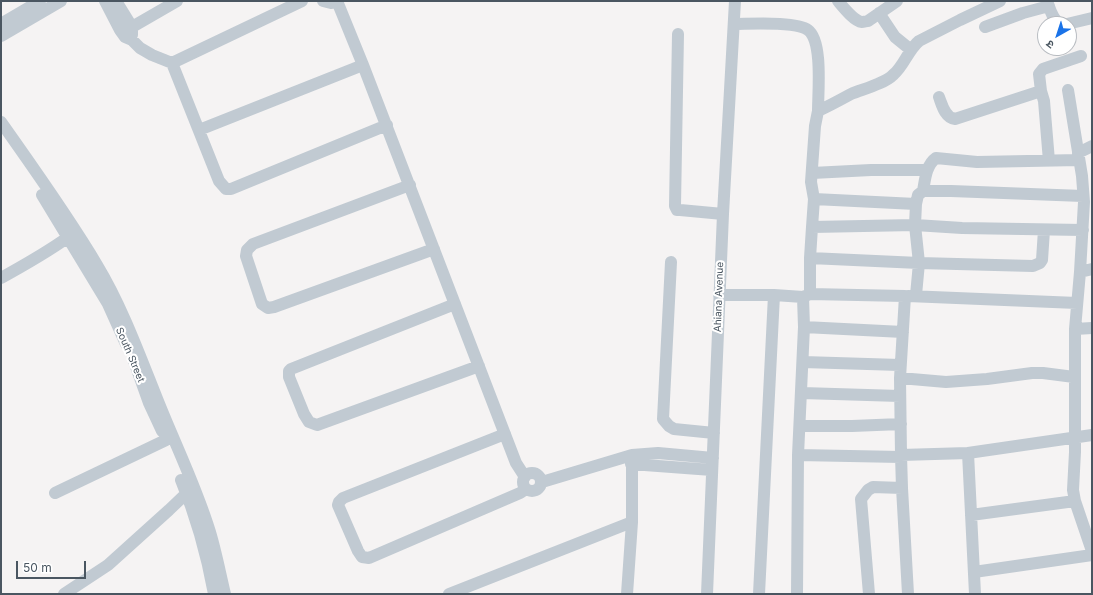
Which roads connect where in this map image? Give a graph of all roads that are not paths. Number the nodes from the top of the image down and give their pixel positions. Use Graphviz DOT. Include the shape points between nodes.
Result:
graph roads {
  1 [pos="40,1"];
  2 [pos="61,1"];
  3 [pos="105,1"];
  4 [pos="116,1"];
  5 [pos="177,1"];
  6 [pos="302,1"];
  7 [pos="323,1"];
  8 [pos="736,1"];
  9 [pos="838,1"];
  10 [pos="897,1"];
  11 [pos="1000,1"];
  12 [pos="1048,4"];
  13 [pos="879,13"];
  14 [pos="1053,16"];
  15 [pos="1092,18"];
  16 [pos="1077,22"];
  17 [pos="10,23"];
  18 [pos="734,24"];
  19 [pos="132,27"];
  20 [pos="986,27"];
  21 [pos="678,34"];
  22 [pos="1,36"];
  23 [pos="132,40"];
  24 [pos="911,50"];
  25 [pos="1080,56"];
  26 [pos="172,63"];
  27 [pos="363,65"];
  28 [pos="1068,90"];
  29 [pos="1041,91"];
  30 [pos="939,97"];
  31 [pos="818,111"];
  32 [pos="1,122"];
  33 [pos="386,125"];
  34 [pos="199,130"];
  35 [pos="1,136"];
  36 [pos="1092,146"];
  37 [pos="1079,157"];
  38 [pos="1049,161"];
  39 [pos="928,170"];
  40 [pos="812,173"];
  41 [pos="410,185"];
  42 [pos="924,191"];
  43 [pos="1083,196"];
  44 [pos="814,199"];
  45 [pos="916,204"];
  46 [pos="723,214"];
  47 [pos="1086,222"];
  48 [pos="915,225"];
  49 [pos="812,227"];
  50 [pos="1044,230"];
  51 [pos="72,234"];
  52 [pos="434,249"];
  53 [pos="810,258"];
  54 [pos="671,262"];
  55 [pos="919,263"];
  56 [pos="1092,270"];
  57 [pos="1080,272"];
  58 [pos="1,278"];
  59 [pos="774,295"];
  60 [pos="807,295"];
  61 [pos="719,296"];
  62 [pos="910,296"];
  63 [pos="1077,303"];
  64 [pos="455,304"];
  65 [pos="804,327"];
  66 [pos="1092,328"];
  67 [pos="1075,329"];
  68 [pos="903,332"];
  69 [pos="803,362"];
  70 [pos="900,365"];
  71 [pos="479,366"];
  72 [pos="1074,377"];
  73 [pos="900,378"];
  74 [pos="802,393"];
  75 [pos="900,396"];
  76 [pos="901,424"];
  77 [pos="800,426"];
  78 [pos="714,433"];
  79 [pos="505,434"];
  80 [pos="1086,437"];
  81 [pos="166,440"];
  82 [pos="968,453"];
  83 [pos="798,455"];
  84 [pos="901,456"];
  85 [pos="632,459"];
  86 [pos="713,464"];
  87 [pos="526,483"];
  88 [pos="902,488"];
  89 [pos="190,490"];
  90 [pos="55,493"];
  91 [pos="1075,501"];
  92 [pos="971,515"];
  93 [pos="632,522"];
  94 [pos="1092,551"];
  95 [pos="1092,556"];
  96 [pos="974,572"];
  97 [pos="64,594"];
  98 [pos="214,594"];
  99 [pos="224,594"];
  100 [pos="449,594"];
  101 [pos="627,594"];
  102 [pos="707,594"];
  103 [pos="759,594"];
  104 [pos="797,594"];
  105 [pos="868,594"];
  106 [pos="908,594"];
  107 [pos="975,594"];
  1 -- 17 [label="street"];
  2 -- 17 [label="street"];
  3 -- 23 [label="street" via="120,30 125,37"];
  4 -- 19 [label="street"];
  5 -- 19 [label="street"];
  6 -- 26 [label="street"];
  7 -- 27 [label="street" via="337,1"];
  8 -- 18 [label="street, Ahiana Avenue"];
  9 -- 13 [label="street" via="860,22"];
  10 -- 13 [label="street"];
  11 -- 24 [label="street" via="920,41"];
  12 -- 14 [label="street"];
  12 -- 20 [label="street"];
  13 -- 24 [label="street" via="895,37"];
  15 -- 16 [label="street"];
  17 -- 22 [label="street"];
  18 -- 31 [label="street" via="789,24 803,27 812,34 818,61"];
  18 -- 46 [label="street, Ahiana Avenue"];
  19 -- 23 [label="street"];
  21 -- 46 [label="street" via="675,206 677,210"];
  23 -- 26 [label="street" via="152,55"];
  24 -- 31 [label="street" via="889,79"];
  25 -- 29 [label="street" via="1040,72"];
  26 -- 34 [label="street"];
  27 -- 33 [label="street"];
  27 -- 34 [label="street"];
  28 -- 37 [label="street"];
  29 -- 30 [label="street" via="955,119 946,114"];
  29 -- 38 [label="street"];
  31 -- 40 [label="street"];
  32 -- 51 [label="street"];
  33 -- 34 [label="street" via="231,189 226,189 219,181"];
  33 -- 41 [label="street"];
  35 -- 51 [label="street, South Street"];
  36 -- 37 [label="street"];
  37 -- 38 [label="street"];
  37 -- 43 [label="street"];
  38 -- 39 [label="street" via="977,162 936,158 930,163"];
  39 -- 40 [label="street"];
  39 -- 42 [label="street"];
  40 -- 44 [label="street"];
  41 -- 52 [label="street"];
  41 -- 52 [label="street" via="253,244 247,250 246,256 262,304 268,308 274,307"];
  42 -- 43 [label="street"];
  42 -- 45 [label="street" via="918,195"];
  43 -- 47 [label="street"];
  44 -- 45 [label="street"];
  44 -- 49 [label="street"];
  45 -- 48 [label="street"];
  46 -- 61 [label="street, Ahiana Avenue"];
  47 -- 50 [label="street"];
  47 -- 57 [label="street"];
  48 -- 49 [label="street"];
  48 -- 50 [label="street"];
  48 -- 55 [label="street"];
  49 -- 53 [label="street"];
  50 -- 55 [label="street" via="1042,260 1033,266"];
  51 -- 58 [label="street" via="31,262"];
  51 -- 81 [label="street, South Street" via="108,304"];
  51 -- 89 [label="street" via="98,266 115,299 137,349"];
  52 -- 64 [label="street"];
  53 -- 55 [label="street"];
  53 -- 60 [label="street"];
  54 -- 78 [label="street" via="663,419 674,429"];
  55 -- 62 [label="street"];
  56 -- 57 [label="street"];
  57 -- 63 [label="street"];
  59 -- 60 [label="street"];
  59 -- 61 [label="street"];
  59 -- 103 [label="street"];
  60 -- 62 [label="street"];
  60 -- 65 [label="street"];
  61 -- 78 [label="street, Ahiana Avenue"];
  62 -- 63 [label="street"];
  62 -- 68 [label="street"];
  63 -- 67 [label="street"];
  64 -- 71 [label="street"];
  64 -- 71 [label="street" via="291,369 289,377 304,414 309,422 317,425"];
  65 -- 68 [label="street"];
  65 -- 69 [label="street"];
  66 -- 67 [label="street"];
  67 -- 72 [label="street"];
  68 -- 70 [label="street"];
  69 -- 70 [label="street"];
  69 -- 74 [label="street"];
  70 -- 73 [label="street"];
  71 -- 79 [label="street"];
  72 -- 73 [label="street" via="1037,373 946,382"];
  72 -- 80 [label="street"];
  73 -- 75 [label="street"];
  74 -- 75 [label="street"];
  74 -- 77 [label="street"];
  75 -- 76 [label="street"];
  76 -- 77 [label="street"];
  76 -- 84 [label="street"];
  77 -- 83 [label="street"];
  78 -- 86 [label="street, Ahiana Avenue"];
  79 -- 87 [label="street"];
  79 -- 87 [label="street" via="343,498 338,505 358,551 362,557 369,558 520,493"];
  80 -- 82 [label="street"];
  80 -- 91 [label="street" via="1075,452"];
  81 -- 89 [label="street, South Street"];
  81 -- 90 [label="street"];
  82 -- 84 [label="street"];
  82 -- 92 [label="street"];
  83 -- 84 [label="street"];
  83 -- 104 [label="street"];
  84 -- 88 [label="street"];
  85 -- 86 [label="street" via="658,453"];
  85 -- 87 [label="street" via="542,482 536,490 529,490"];
  85 -- 93 [label="street"];
  86 -- 102 [label="street, Ahiana Avenue"];
  88 -- 105 [label="street" via="873,487 862,499"];
  88 -- 106 [label="street"];
  89 -- 97 [label="street" via="108,566"];
  89 -- 98 [label="street, South Street"];
  89 -- 99 [label="street" via="210,532"];
  91 -- 92 [label="street"];
  91 -- 94 [label="street"];
  92 -- 96 [label="street"];
  93 -- 100 [label="street"];
  93 -- 101 [label="street"];
  95 -- 96 [label="street"];
  96 -- 107 [label="street"];
}
